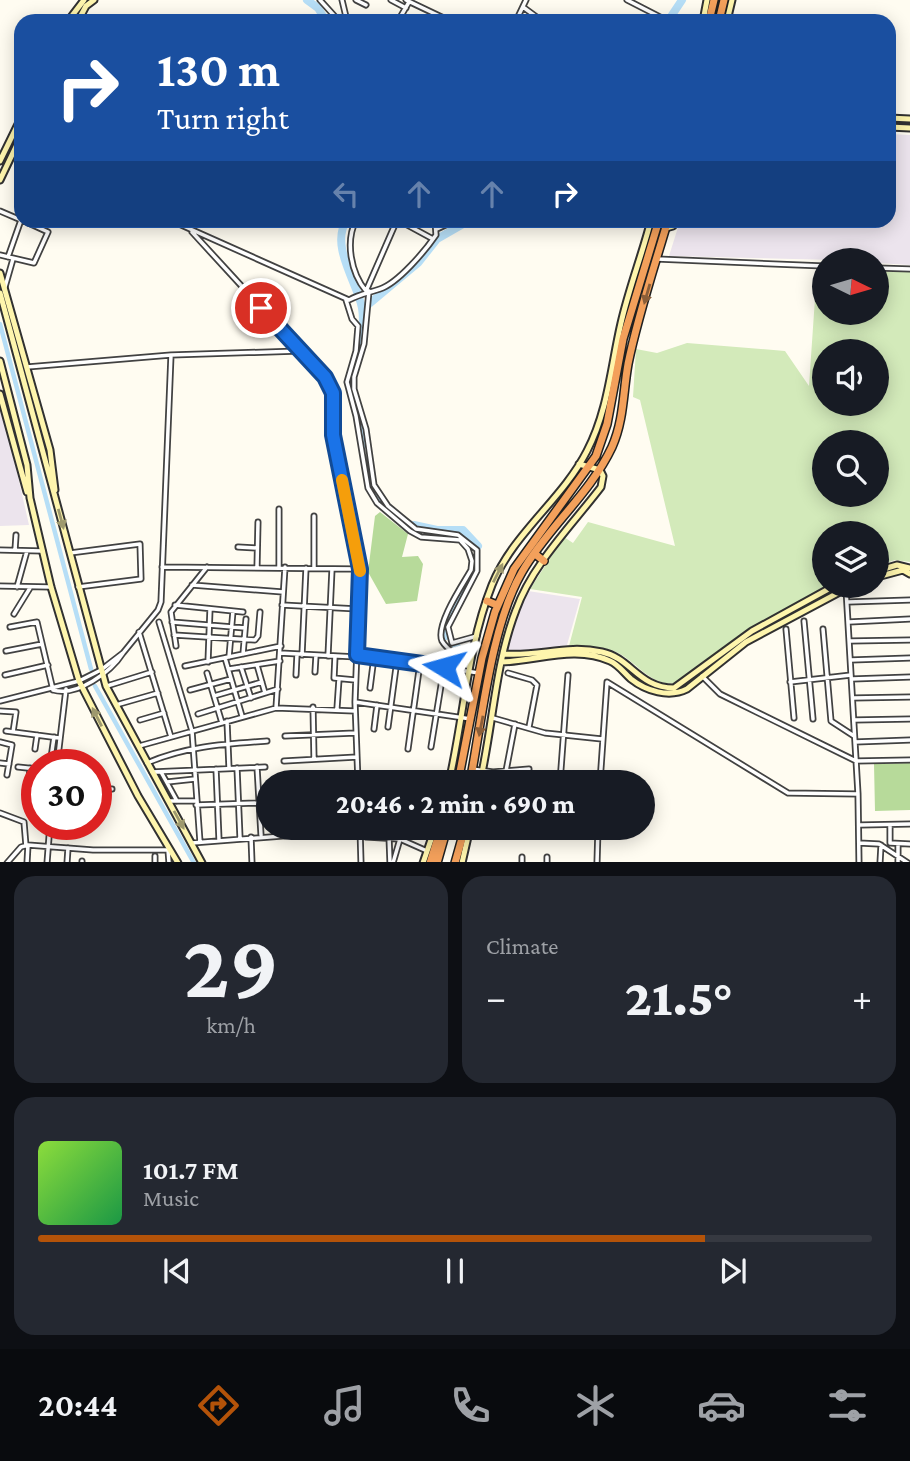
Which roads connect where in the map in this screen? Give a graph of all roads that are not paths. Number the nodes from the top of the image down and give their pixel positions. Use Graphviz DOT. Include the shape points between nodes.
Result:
graph roads {
  1 [pos="84,0"];
  2 [pos="94,0"];
  3 [pos="320,0"];
  4 [pos="356,0"];
  5 [pos="391,0"];
  6 [pos="526,0"];
  7 [pos="627,0"];
  8 [pos="407,1"];
  9 [pos="366,5"];
  10 [pos="523,7"];
  11 [pos="406,8"];
  12 [pos="653,13"];
  13 [pos="73,14"];
  14 [pos="82,14"];
  15 [pos="336,14"];
  16 [pos="402,14"];
  17 [pos="435,14"];
  18 [pos="520,14"];
  19 [pos="532,14"];
  20 [pos="14,131"];
  21 [pos="10,139"];
  22 [pos="14,141"];
  23 [pos="14,153"];
  24 [pos="0,161"];
  25 [pos="0,180"];
  26 [pos="19,228"];
  27 [pos="36,228"];
  28 [pos="185,228"];
  29 [pos="353,228"];
  30 [pos="395,228"];
  31 [pos="412,228"];
  32 [pos="660,228"];
  33 [pos="660,228"];
  34 [pos="661,228"];
  35 [pos="437,229"];
  36 [pos="192,232"];
  37 [pos="433,240"];
  38 [pos="0,255"];
  39 [pos="10,258"];
  40 [pos="657,259"];
  41 [pos="812,265"];
  42 [pos="889,268"];
  43 [pos="910,269"];
  44 [pos="0,273"];
  45 [pos="2,291"];
  46 [pos="367,291"];
  47 [pos="348,300"];
  48 [pos="299,351"];
  49 [pos="171,355"];
  50 [pos="0,360"];
  51 [pos="26,367"];
  52 [pos="0,394"];
  53 [pos="579,464"];
  54 [pos="590,466"];
  55 [pos="600,470"];
  56 [pos="55,496"];
  57 [pos="30,498"];
  58 [pos="576,500"];
  59 [pos="585,507"];
  60 [pos="279,509"];
  61 [pos="314,516"];
  62 [pos="258,522"];
  63 [pos="16,535"];
  64 [pos="238,547"];
  65 [pos="258,548"];
  66 [pos="0,550"];
  67 [pos="15,550"];
  68 [pos="27,551"];
  69 [pos="43,551"];
  70 [pos="70,553"];
  71 [pos="535,554"];
  72 [pos="544,561"];
  73 [pos="162,567"];
  74 [pos="207,567"];
  75 [pos="257,567"];
  76 [pos="889,567"];
  77 [pos="282,568"];
  78 [pos="306,568"];
  79 [pos="314,568"];
  80 [pos="910,568"];
  81 [pos="331,569"];
  82 [pos="360,569"];
  83 [pos="889,574"];
  84 [pos="910,574"];
  85 [pos="192,584"];
  86 [pos="0,586"];
  87 [pos="17,587"];
  88 [pos="51,587"];
  89 [pos="78,587"];
  90 [pos="30,588"];
  91 [pos="283,592"];
  92 [pos="812,598"];
  93 [pos="828,598"];
  94 [pos="848,598"];
  95 [pos="910,600"];
  96 [pos="487,601"];
  97 [pos="848,602"];
  98 [pos="282,605"];
  99 [pos="498,605"];
  100 [pos="175,606"];
  101 [pos="305,606"];
  102 [pos="330,607"];
  103 [pos="211,609"];
  104 [pos="358,609"];
  105 [pos="233,611"];
  106 [pos="243,612"];
  107 [pos="260,612"];
  108 [pos="510,613"];
  109 [pos="14,614"];
  110 [pos="246,619"];
  111 [pos="910,619"];
  112 [pos="804,621"];
  113 [pos="159,622"];
  114 [pos="172,622"];
  115 [pos="849,622"];
  116 [pos="210,625"];
  117 [pos="10,627"];
  118 [pos="232,627"];
  119 [pos="246,628"];
  120 [pos="786,629"];
  121 [pos="822,629"];
  122 [pos="139,632"];
  123 [pos="174,635"];
  124 [pos="477,636"];
  125 [pos="209,638"];
  126 [pos="230,640"];
  127 [pos="910,640"];
  128 [pos="244,641"];
  129 [pos="849,641"];
  130 [pos="42,644"];
  131 [pos="176,646"];
  132 [pos="281,646"];
  133 [pos="6,652"];
  134 [pos="280,653"];
  135 [pos="243,654"];
  136 [pos="300,654"];
  137 [pos="472,654"];
  138 [pos="504,654"];
  139 [pos="316,655"];
  140 [pos="328,656"];
  141 [pos="335,656"];
  142 [pos="357,656"];
  143 [pos="227,657"];
  144 [pos="374,657"];
  145 [pos="910,658"];
  146 [pos="482,659"];
  147 [pos="397,660"];
  148 [pos="850,660"];
  149 [pos="280,661"];
  150 [pos="208,662"];
  151 [pos="420,663"];
  152 [pos="499,663"];
  153 [pos="257,665"];
  154 [pos="48,666"];
  155 [pos="185,667"];
  156 [pos="241,667"];
  157 [pos="444,667"];
  158 [pos="229,669"];
  159 [pos="469,670"];
  160 [pos="152,672"];
  161 [pos="315,672"];
  162 [pos="102,673"];
  163 [pos="208,673"];
  164 [pos="479,673"];
  165 [pos="508,673"];
  166 [pos="5,675"];
  167 [pos="296,675"];
  168 [pos="568,675"];
  169 [pos="702,676"];
  170 [pos="851,677"];
  171 [pos="910,677"];
  172 [pos="827,678"];
  173 [pos="231,679"];
  174 [pos="339,679"];
  175 [pos="356,680"];
  176 [pos="809,680"];
  177 [pos="262,682"];
  178 [pos="790,682"];
  179 [pos="80,683"];
  180 [pos="68,684"];
  181 [pos="211,684"];
  182 [pos="106,686"];
  183 [pos="247,686"];
  184 [pos="370,688"];
  185 [pos="278,689"];
  186 [pos="53,690"];
  187 [pos="66,690"];
  188 [pos="190,690"];
  189 [pos="235,690"];
  190 [pos="488,692"];
  191 [pos="158,693"];
  192 [pos="265,693"];
  193 [pos="497,694"];
  194 [pos="214,696"];
  195 [pos="910,697"];
  196 [pos="251,698"];
  197 [pos="853,698"];
  198 [pos="0,701"];
  199 [pos="238,702"];
  200 [pos="355,702"];
  201 [pos="116,705"];
  202 [pos="377,705"];
  203 [pos="391,706"];
  204 [pos="313,707"];
  205 [pos="218,708"];
  206 [pos="276,708"];
  207 [pos="337,709"];
  208 [pos="413,710"];
  209 [pos="0,711"];
  210 [pos="355,711"];
  211 [pos="164,713"];
  212 [pos="436,713"];
  213 [pos="198,715"];
  214 [pos="242,717"];
  215 [pos="461,717"];
  216 [pos="493,718"];
  217 [pos="794,718"];
  218 [pos="471,719"];
  219 [pos="813,719"];
  220 [pos="910,719"];
  221 [pos="140,720"];
  222 [pos="854,720"];
  223 [pos="224,722"];
  224 [pos="515,724"];
  225 [pos="388,727"];
  226 [pos="529,728"];
  227 [pos="374,729"];
  228 [pos="6,731"];
  229 [pos="192,731"];
  230 [pos="13,732"];
  231 [pos="355,733"];
  232 [pos="37,735"];
  233 [pos="313,735"];
  234 [pos="562,735"];
  235 [pos="285,736"];
  236 [pos="855,736"];
  237 [pos="54,737"];
  238 [pos="171,737"];
  239 [pos="60,738"];
  240 [pos="602,739"];
  241 [pos="910,740"];
  242 [pos="267,741"];
  243 [pos="0,742"];
  244 [pos="457,742"];
  245 [pos="855,742"];
  246 [pos="228,744"];
  247 [pos="466,744"];
  248 [pos="138,746"];
  249 [pos="194,747"];
  250 [pos="431,747"];
  251 [pos="35,749"];
  252 [pos="52,749"];
  253 [pos="59,749"];
  254 [pos="408,749"];
  255 [pos="357,757"];
  256 [pos="314,759"];
  257 [pos="910,760"];
  258 [pos="284,761"];
  259 [pos="856,761"];
  260 [pos="0,763"];
  261 [pos="147,763"];
  262 [pos="9,764"];
  263 [pos="18,767"];
  264 [pos="21,767"];
  265 [pos="257,767"];
  266 [pos="265,767"];
  267 [pos="237,768"];
  268 [pos="216,769"];
  269 [pos="229,769"];
  270 [pos="472,769"];
  271 [pos="529,769"];
  272 [pos="195,770"];
  273 [pos="257,770"];
  274 [pos="358,770"];
  275 [pos="451,770"];
  276 [pos="461,770"];
  277 [pos="478,770"];
  278 [pos="483,770"];
  279 [pos="506,770"];
  280 [pos="518,770"];
  281 [pos="561,770"];
  282 [pos="601,770"];
  283 [pos="152,772"];
  284 [pos="161,772"];
  285 [pos="7,775"];
  286 [pos="195,779"];
  287 [pos="167,782"];
  288 [pos="858,794"];
  289 [pos="169,801"];
  290 [pos="177,801"];
  291 [pos="196,803"];
  292 [pos="256,803"];
  293 [pos="239,804"];
  294 [pos="217,805"];
  295 [pos="0,813"];
  296 [pos="910,824"];
  297 [pos="859,825"];
  298 [pos="890,825"];
  299 [pos="256,836"];
  300 [pos="251,837"];
  301 [pos="240,838"];
  302 [pos="49,840"];
  303 [pos="219,840"];
  304 [pos="360,840"];
  305 [pos="389,840"];
  306 [pos="400,840"];
  307 [pos="402,840"];
  308 [pos="431,840"];
  309 [pos="440,840"];
  310 [pos="442,840"];
  311 [pos="457,840"];
  312 [pos="467,840"];
  313 [pos="598,840"];
  314 [pos="200,842"];
  315 [pos="192,843"];
  316 [pos="859,843"];
  317 [pos="898,844"];
  318 [pos="910,844"];
  319 [pos="27,845"];
  320 [pos="881,845"];
  321 [pos="48,846"];
  322 [pos="68,848"];
  323 [pos="169,850"];
  324 [pos="427,850"];
  325 [pos="155,856"];
  326 [pos="898,856"];
  327 [pos="522,857"];
  328 [pos="8,862"];
  329 [pos="27,862"];
  330 [pos="47,862"];
  331 [pos="67,862"];
  332 [pos="155,862"];
  333 [pos="169,862"];
  334 [pos="177,862"];
  335 [pos="202,862"];
  336 [pos="252,862"];
  337 [pos="361,862"];
  338 [pos="392,862"];
  339 [pos="392,862"];
  340 [pos="423,862"];
  341 [pos="430,862"];
  342 [pos="437,862"];
  343 [pos="453,862"];
  344 [pos="462,862"];
  345 [pos="522,862"];
  346 [pos="597,862"];
  347 [pos="859,862"];
  348 [pos="880,862"];
  349 [pos="898,862"];
  350 [pos="907,862"];
  1 -- 13 [label="street"];
  2 -- 14 [label="street"];
  3 -- 15 [label="street"];
  4 -- 9 [label="street"];
  5 -- 11 [label="street"];
  6 -- 10 [label="street"];
  7 -- 12 [label="street"];
  8 -- 11 [label="street"];
  8 -- 17 [label="street"];
  10 -- 18 [label="street"];
  10 -- 19 [label="street"];
  11 -- 16 [label="street"];
  20 -- 21 [label="street"];
  21 -- 22 [label="street"];
  21 -- 24 [label="street"];
  23 -- 25 [label="street"];
  26 -- 39 [label="street"];
  27 -- 39 [label="street" via="48,234 32,264"];
  28 -- 36 [label="street"];
  29 -- 46 [label="street" via="353,260 359,282"];
  30 -- 46 [label="street"];
  31 -- 37 [label="street"];
  32 -- 53 [label="street" via="622,319 601,418"];
  33 -- 54 [label="highway" via="623,339 607,424"];
  34 -- 40 [label="highway"];
  35 -- 37 [label="street"];
  36 -- 47 [label="street"];
  36 -- 48 [label="street"];
  37 -- 46 [label="street" via="386,286"];
  38 -- 39 [label="street"];
  39 -- 45 [label="street"];
  40 -- 41 [label="street"];
  40 -- 55 [label="highway, one-way" via="628,363 619,428"];
  42 -- 43 [label="street"];
  44 -- 45 [label="street"];
  45 -- 51 [label="street"];
  45 -- 56 [label="street"];
  46 -- 47 [label="street"];
  46 -- 124 [label="street" via="368,319 354,389 366,429 374,485 388,506 416,529 458,535 477,550 477,571 448,627 452,643"];
  47 -- 159 [label="street" via="358,326 346,382 368,488 377,503 410,531 421,537 460,540 468,549 471,570 440,634"];
  48 -- 49 [label="street"];
  48 -- 82 [label="street" via="325,377 333,393 333,435"];
  49 -- 51 [label="street"];
  49 -- 73 [label="street"];
  50 -- 57 [label="street" via="27,465"];
  51 -- 56 [label="street" via="50,450"];
  52 -- 57 [label="street"];
  53 -- 54 [label="street"];
  96 -- 53 [label="street, one-way" via="517,541"];
  54 -- 55 [label="street"];
  54 -- 99 [label="highway" via="514,569"];
  55 -- 58 [label="highway"];
  55 -- 59 [label="street" via="601,487"];
  56 -- 70 [label="street, one-way"];
  57 -- 69 [label="street"];
  58 -- 59 [label="highway"];
  58 -- 71 [label="highway"];
  59 -- 72 [label="street"];
  60 -- 77 [label="street"];
  61 -- 79 [label="street"];
  62 -- 65 [label="street"];
  63 -- 67 [label="street"];
  64 -- 65 [label="street"];
  65 -- 75 [label="street"];
  66 -- 67 [label="street"];
  67 -- 68 [label="street"];
  68 -- 69 [label="street"];
  68 -- 87 [label="street"];
  69 -- 88 [label="street"];
  70 -- 89 [label="street"];
  70 -- 89 [label="street" via="140,544 141,579"];
  71 -- 72 [label="highway"];
  71 -- 108 [label="highway" via="522,573"];
  72 -- 108 [label="street"];
  73 -- 74 [label="street"];
  73 -- 122 [label="street" via="160,606"];
  74 -- 75 [label="street"];
  74 -- 85 [label="street"];
  75 -- 77 [label="street"];
  76 -- 80 [label="street"];
  77 -- 78 [label="street"];
  77 -- 91 [label="street"];
  78 -- 79 [label="street"];
  78 -- 101 [label="street"];
  79 -- 81 [label="street"];
  81 -- 82 [label="street"];
  81 -- 102 [label="street"];
  82 -- 104 [label="street"];
  83 -- 84 [label="street" via="903,570"];
  85 -- 91 [label="street"];
  85 -- 100 [label="street"];
  86 -- 87 [label="street"];
  87 -- 90 [label="street"];
  88 -- 90 [label="street"];
  88 -- 179 [label="street"];
  89 -- 162 [label="street"];
  90 -- 109 [label="street"];
  91 -- 98 [label="street"];
  92 -- 138 [label="street" via="752,631 674,688 647,681 619,658 600,652 556,648 531,655"];
  93 -- 169 [label="street" via="746,642"];
  94 -- 97 [label="street"];
  95 -- 97 [label="street"];
  96 -- 99 [label="highway"];
  96 -- 124 [label="street"];
  97 -- 115 [label="street"];
  98 -- 101 [label="street"];
  98 -- 132 [label="street"];
  99 -- 146 [label="highway"];
  100 -- 103 [label="street"];
  100 -- 114 [label="street"];
  101 -- 102 [label="street"];
  101 -- 136 [label="street"];
  102 -- 104 [label="street"];
  102 -- 140 [label="street"];
  103 -- 105 [label="street"];
  103 -- 116 [label="street"];
  104 -- 142 [label="street"];
  105 -- 106 [label="street"];
  105 -- 118 [label="street"];
  107 -- 128 [label="street" via="257,639"];
  108 -- 138 [label="street"];
  108 -- 152 [label="highway"];
  110 -- 119 [label="street"];
  111 -- 115 [label="street"];
  112 -- 176 [label="street"];
  113 -- 229 [label="street"];
  114 -- 116 [label="street"];
  114 -- 123 [label="street"];
  115 -- 129 [label="street"];
  116 -- 118 [label="street"];
  116 -- 125 [label="street"];
  117 -- 130 [label="street" via="36,622"];
  118 -- 119 [label="street"];
  118 -- 126 [label="street"];
  119 -- 128 [label="street"];
  120 -- 178 [label="street"];
  121 -- 172 [label="street"];
  122 -- 160 [label="street"];
  122 -- 162 [label="street"];
  123 -- 125 [label="street"];
  123 -- 131 [label="street"];
  124 -- 137 [label="street"];
  125 -- 126 [label="street"];
  125 -- 150 [label="street"];
  126 -- 128 [label="street"];
  126 -- 143 [label="street"];
  127 -- 129 [label="street"];
  128 -- 135 [label="street"];
  129 -- 148 [label="street"];
  130 -- 133 [label="street"];
  130 -- 154 [label="street"];
  132 -- 134 [label="street"];
  132 -- 135 [label="street"];
  134 -- 136 [label="street"];
  134 -- 149 [label="street"];
  135 -- 143 [label="street"];
  136 -- 139 [label="street"];
  136 -- 167 [label="street"];
  137 -- 146 [label="street"];
  137 -- 159 [label="street"];
  138 -- 152 [label="street"];
  139 -- 140 [label="street"];
  139 -- 161 [label="street"];
  140 -- 141 [label="street"];
  141 -- 142 [label="street"];
  141 -- 174 [label="street" via="334,678"];
  142 -- 144 [label="street"];
  142 -- 175 [label="street"];
  143 -- 150 [label="street"];
  143 -- 158 [label="street"];
  144 -- 147 [label="street"];
  144 -- 184 [label="street"];
  145 -- 148 [label="street"];
  146 -- 152 [label="street"];
  146 -- 164 [label="highway"];
  147 -- 151 [label="street"];
  147 -- 203 [label="street"];
  148 -- 170 [label="street"];
  149 -- 153 [label="street"];
  149 -- 185 [label="street"];
  150 -- 155 [label="street"];
  151 -- 157 [label="street"];
  151 -- 208 [label="street"];
  152 -- 169 [label="street" via="559,654 603,658 617,664 633,681 669,694 687,689"];
  152 -- 190 [label="highway"];
  152 -- 193 [label="street"];
  153 -- 156 [label="street"];
  153 -- 177 [label="street"];
  154 -- 166 [label="street"];
  154 -- 186 [label="street"];
  156 -- 158 [label="street"];
  156 -- 183 [label="street"];
  157 -- 159 [label="street"];
  157 -- 212 [label="street"];
  158 -- 173 [label="street"];
  159 -- 164 [label="street"];
  159 -- 215 [label="street"];
  160 -- 182 [label="street"];
  160 -- 191 [label="street"];
  162 -- 179 [label="street"];
  162 -- 182 [label="street"];
  163 -- 181 [label="street"];
  164 -- 218 [label="highway"];
  165 -- 226 [label="street" via="537,685"];
  168 -- 234 [label="street"];
  169 -- 259 [label="street" via="720,694"];
  170 -- 171 [label="street"];
  170 -- 172 [label="street"];
  170 -- 197 [label="street"];
  172 -- 176 [label="street"];
  172 -- 236 [label="street" via="832,723"];
  173 -- 181 [label="street"];
  173 -- 189 [label="street"];
  174 -- 175 [label="street"];
  174 -- 207 [label="street"];
  175 -- 200 [label="street"];
  176 -- 178 [label="street"];
  176 -- 219 [label="street"];
  177 -- 183 [label="street"];
  177 -- 192 [label="street"];
  178 -- 217 [label="street"];
  179 -- 180 [label="street"];
  179 -- 187 [label="street"];
  323 -- 179 [label="street, one-way"];
  180 -- 186 [label="street"];
  180 -- 187 [label="street"];
  181 -- 188 [label="street"];
  181 -- 194 [label="street"];
  182 -- 201 [label="street"];
  183 -- 189 [label="street"];
  183 -- 196 [label="street"];
  185 -- 192 [label="street"];
  185 -- 206 [label="street"];
  186 -- 187 [label="street"];
  186 -- 198 [label="street"];
  187 -- 239 [label="street"];
  189 -- 194 [label="street"];
  189 -- 199 [label="street"];
  190 -- 193 [label="highway"];
  190 -- 270 [label="highway, one-way"];
  191 -- 201 [label="street"];
  191 -- 211 [label="street"];
  192 -- 196 [label="street"];
  193 -- 216 [label="street"];
  194 -- 205 [label="street"];
  195 -- 197 [label="street"];
  196 -- 199 [label="street"];
  197 -- 222 [label="street"];
  199 -- 205 [label="street"];
  199 -- 214 [label="street"];
  200 -- 202 [label="street"];
  200 -- 210 [label="street"];
  201 -- 248 [label="street"];
  202 -- 203 [label="street"];
  202 -- 227 [label="street"];
  203 -- 208 [label="street"];
  203 -- 225 [label="street"];
  204 -- 206 [label="street"];
  204 -- 207 [label="street"];
  204 -- 233 [label="street"];
  205 -- 213 [label="street"];
  205 -- 223 [label="street"];
  206 -- 214 [label="street"];
  207 -- 210 [label="street"];
  208 -- 212 [label="street"];
  208 -- 254 [label="street"];
  209 -- 230 [label="street" via="16,712"];
  210 -- 231 [label="street"];
  211 -- 221 [label="street"];
  211 -- 238 [label="street"];
  212 -- 215 [label="street"];
  212 -- 250 [label="street"];
  214 -- 223 [label="street"];
  215 -- 218 [label="street"];
  215 -- 244 [label="street"];
  216 -- 224 [label="street"];
  216 -- 278 [label="street"];
  218 -- 247 [label="highway"];
  220 -- 222 [label="street"];
  222 -- 236 [label="street"];
  223 -- 229 [label="street"];
  223 -- 246 [label="street"];
  224 -- 226 [label="street"];
  224 -- 279 [label="street"];
  226 -- 234 [label="street"];
  228 -- 230 [label="street"];
  229 -- 238 [label="street"];
  229 -- 249 [label="street"];
  230 -- 232 [label="street"];
  231 -- 233 [label="street"];
  231 -- 255 [label="street"];
  232 -- 237 [label="street"];
  232 -- 251 [label="street"];
  233 -- 235 [label="street"];
  233 -- 256 [label="street"];
  234 -- 240 [label="street"];
  234 -- 281 [label="street"];
  236 -- 245 [label="street"];
  237 -- 239 [label="street"];
  237 -- 252 [label="street"];
  238 -- 248 [label="street"];
  239 -- 253 [label="street"];
  240 -- 282 [label="street"];
  240 -- 288 [label="street" via="607,682 788,793"];
  241 -- 245 [label="street"];
  242 -- 246 [label="street"];
  243 -- 262 [label="street" via="12,745"];
  244 -- 247 [label="highway"];
  244 -- 275 [label="street"];
  245 -- 259 [label="street"];
  246 -- 249 [label="street"];
  246 -- 269 [label="street"];
  247 -- 276 [label="highway"];
  248 -- 261 [label="street"];
  249 -- 261 [label="street"];
  249 -- 272 [label="street"];
  255 -- 256 [label="street"];
  255 -- 274 [label="street"];
  256 -- 258 [label="street"];
  257 -- 259 [label="street"];
  259 -- 288 [label="street"];
  260 -- 262 [label="street"];
  261 -- 283 [label="street"];
  262 -- 285 [label="street"];
  263 -- 264 [label="street"];
  265 -- 266 [label="street"];
  265 -- 267 [label="street"];
  265 -- 273 [label="street"];
  267 -- 269 [label="street"];
  267 -- 293 [label="street"];
  268 -- 269 [label="street"];
  268 -- 272 [label="street"];
  268 -- 294 [label="street"];
  270 -- 277 [label="street"];
  271 -- 280 [label="street"];
  272 -- 284 [label="street"];
  272 -- 286 [label="street"];
  283 -- 284 [label="street"];
  283 -- 289 [label="street"];
  284 -- 287 [label="street"];
  286 -- 287 [label="street"];
  286 -- 291 [label="street"];
  287 -- 290 [label="street"];
  288 -- 297 [label="street"];
  289 -- 290 [label="street"];
  289 -- 315 [label="street, one-way"];
  290 -- 291 [label="street"];
  291 -- 294 [label="street"];
  291 -- 314 [label="street"];
  292 -- 293 [label="street"];
  293 -- 294 [label="street"];
  293 -- 301 [label="street"];
  294 -- 303 [label="street"];
  295 -- 319 [label="street" via="24,822"];
  296 -- 298 [label="street"];
  297 -- 298 [label="street"];
  297 -- 316 [label="street"];
  298 -- 317 [label="street" via="890,843"];
  299 -- 300 [label="street"];
  300 -- 301 [label="street"];
  300 -- 336 [label="street"];
  301 -- 303 [label="street"];
  302 -- 321 [label="street"];
  303 -- 314 [label="street"];
  304 -- 337 [label="street"];
  305 -- 338 [label="street"];
  306 -- 339 [label="street"];
  307 -- 324 [label="street"];
  308 -- 324 [label="street"];
  309 -- 341 [label="highway"];
  310 -- 342 [label="highway"];
  311 -- 343 [label="highway"];
  312 -- 344 [label="street"];
  313 -- 346 [label="street"];
  314 -- 315 [label="street"];
  315 -- 335 [label="street"];
  316 -- 320 [label="street"];
  316 -- 347 [label="street"];
  317 -- 318 [label="street"];
  317 -- 326 [label="street"];
  319 -- 321 [label="street"];
  319 -- 328 [label="street"];
  319 -- 329 [label="street"];
  320 -- 326 [label="street"];
  320 -- 348 [label="street"];
  321 -- 322 [label="street"];
  321 -- 330 [label="street"];
  322 -- 323 [label="street"];
  322 -- 331 [label="street"];
  323 -- 333 [label="street"];
  323 -- 334 [label="street"];
  324 -- 340 [label="street"];
  325 -- 332 [label="street"];
  326 -- 349 [label="street"];
  326 -- 350 [label="street"];
  327 -- 345 [label="street"];
}
